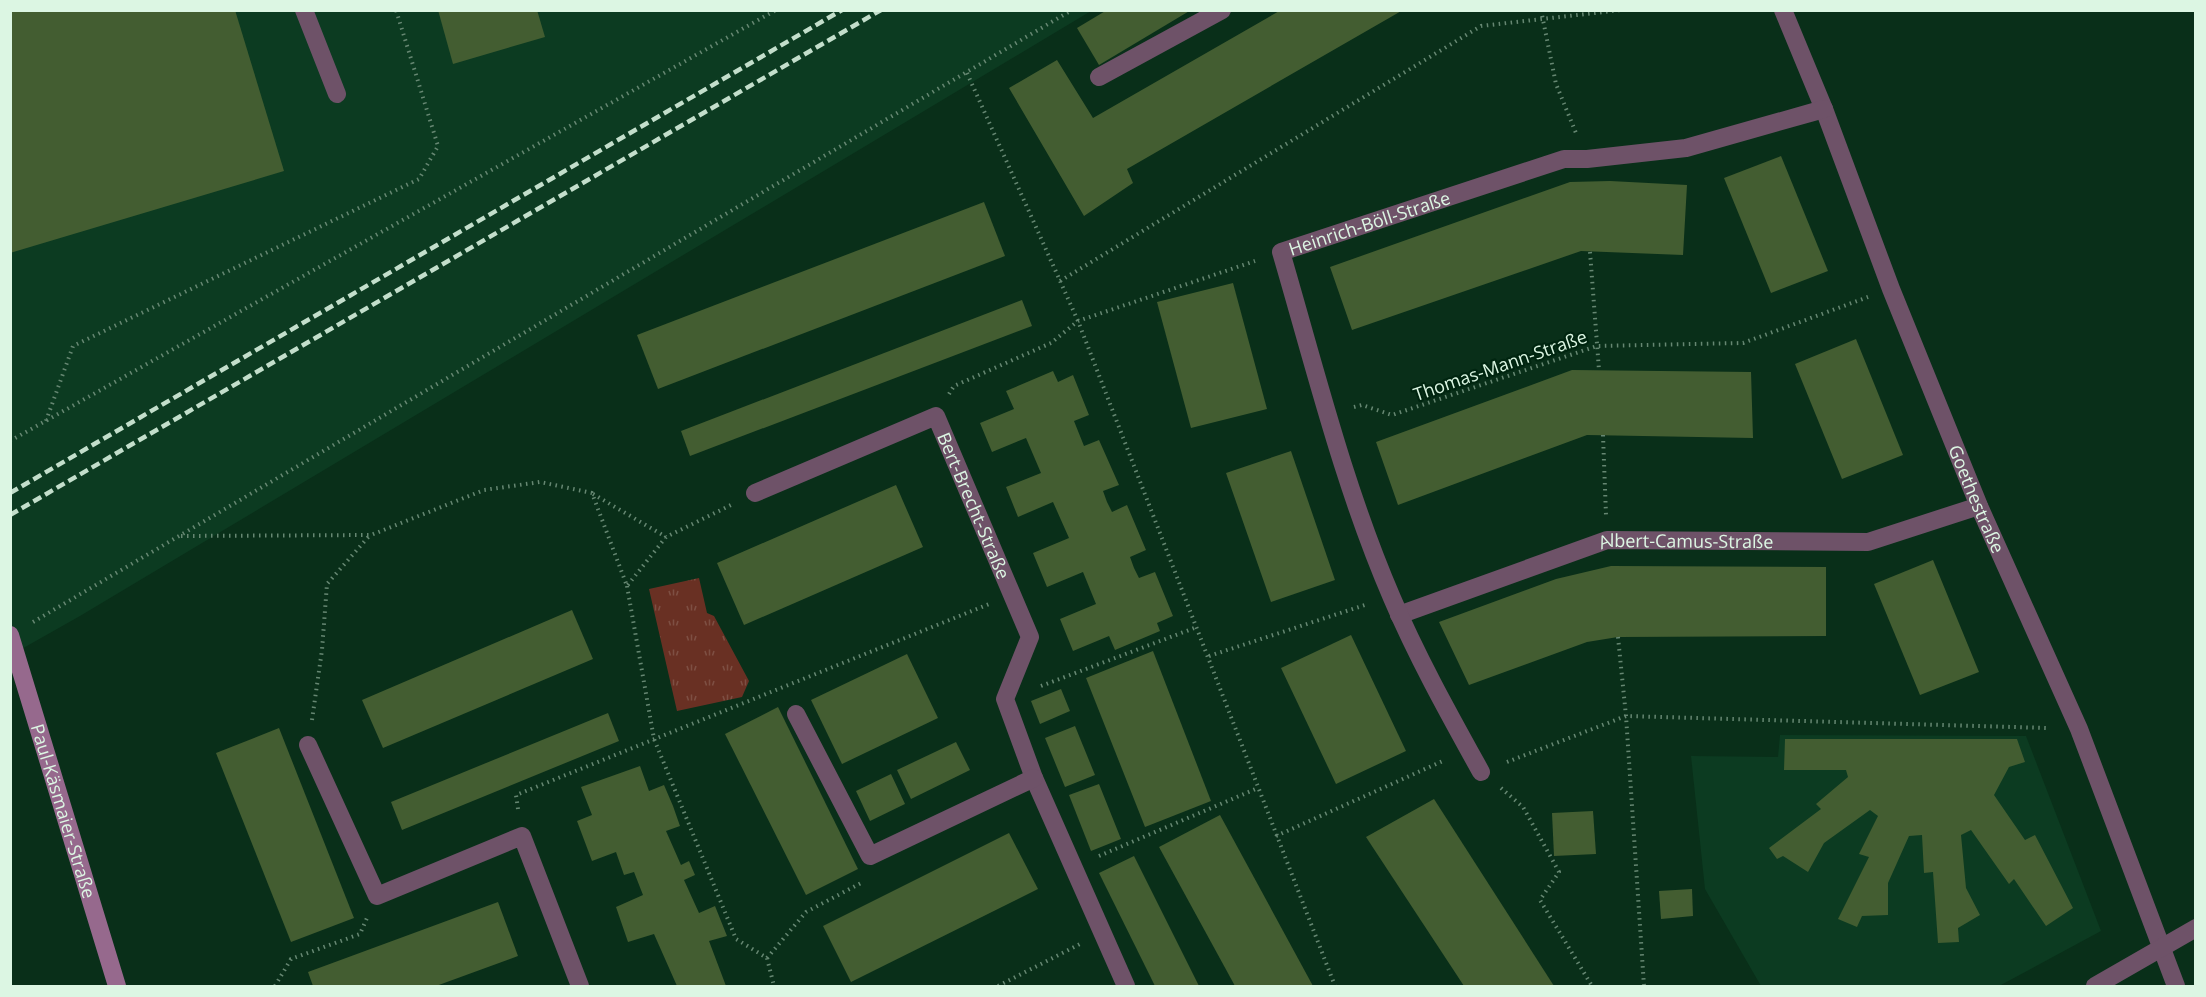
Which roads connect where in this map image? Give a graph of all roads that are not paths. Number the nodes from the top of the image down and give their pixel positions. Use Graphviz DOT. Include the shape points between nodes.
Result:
graph roads {
  1 [pos="304,10"];
  2 [pos="1222,10"];
  3 [pos="1783,10"];
  4 [pos="1098,77"];
  5 [pos="337,94"];
  6 [pos="1824,109"];
  7 [pos="755,493"];
  8 [pos="1978,506"];
  9 [pos="1399,615"];
  10 [pos="10,635"];
  11 [pos="796,714"];
  12 [pos="308,745"];
  13 [pos="1481,772"];
  14 [pos="1034,778"];
  15 [pos="2196,928"];
  16 [pos="2162,948"];
  17 [pos="117,987"];
  18 [pos="580,987"];
  19 [pos="1126,987"];
  20 [pos="2095,987"];
  21 [pos="2176,987"];
  1 -- 5 [label="street"];
  2 -- 4 [label="street"];
  3 -- 6 [label="street, Goethestraße"];
  6 -- 8 [label="street, Goethestraße"];
  6 -- 9 [label="street, Heinrich-Böll-Straße" via="1686,148 1564,159 1281,252 1359,513"];
  7 -- 14 [label="street, Bert-Brecht-Straße" via="936,416 1030,637 1005,699"];
  8 -- 9 [label="street, Albert-Camus-Straße" via="1868,542 1607,540"];
  8 -- 16 [label="street, Goethestraße" via="2079,729"];
  9 -- 13 [label="street, Heinrich-Böll-Straße"];
  10 -- 17 [label="street, Paul-Käsmaier-Straße"];
  11 -- 14 [label="street" via="870,856"];
  12 -- 18 [label="street" via="377,896 522,836"];
  14 -- 19 [label="street"];
  15 -- 16 [label="street"];
  16 -- 20 [label="street"];
  16 -- 21 [label="street, Goethestraße"];
}
